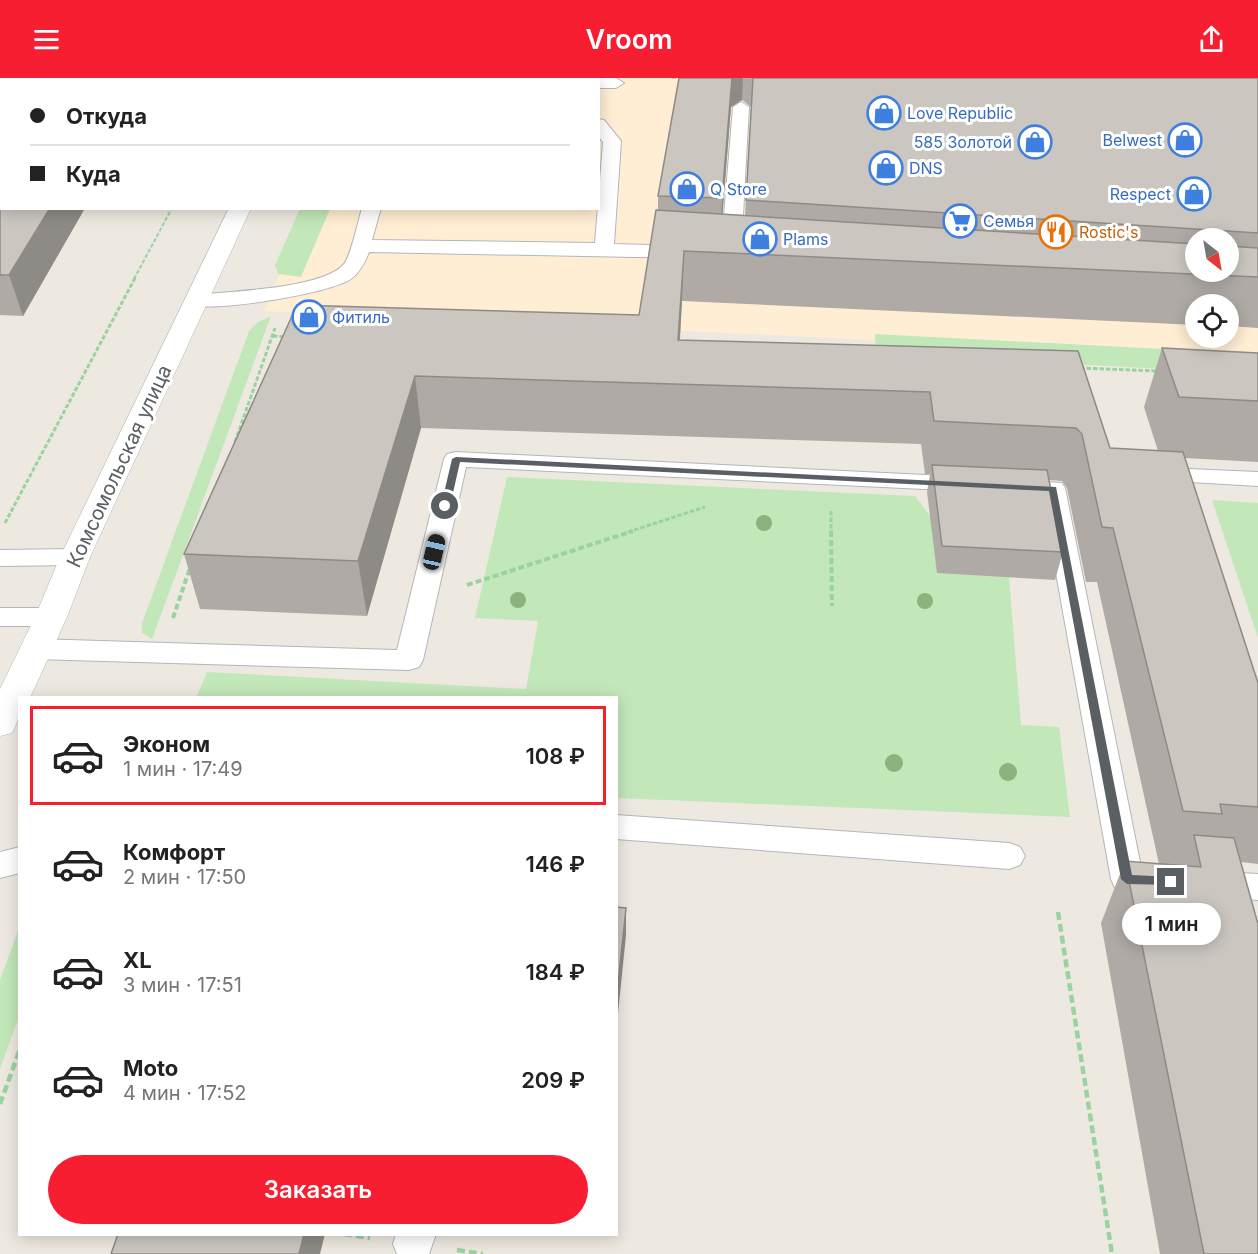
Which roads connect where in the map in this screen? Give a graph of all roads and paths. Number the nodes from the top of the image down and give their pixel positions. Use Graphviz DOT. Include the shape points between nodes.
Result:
graph roads {
  1 [pos="672,78"];
  2 [pos="690,79"];
  3 [pos="600,83"];
  4 [pos="616,83"];
  5 [pos="741,107"];
  6 [pos="600,126"];
  7 [pos="171,210"];
  8 [pos="239,210"];
  9 [pos="371,210"];
  10 [pos="359,246"];
  11 [pos="604,249"];
  12 [pos="731,256"];
  13 [pos="755,258"];
  14 [pos="284,291"];
  15 [pos="197,301"];
  16 [pos="273,336"];
  17 [pos="296,337"];
  18 [pos="1080,368"];
  19 [pos="1163,372"];
  20 [pos="232,449"];
  21 [pos="1165,475"];
  22 [pos="830,478"];
  23 [pos="1258,479"];
  24 [pos="713,505"];
  25 [pos="0,533"];
  26 [pos="75,557"];
  27 [pos="0,558"];
  28 [pos="192,562"];
  29 [pos="424,599"];
  30 [pos="832,606"];
  31 [pos="0,617"];
  32 [pos="51,617"];
  33 [pos="36,649"];
  34 [pos="160,652"];
  35 [pos="0,724"];
  36 [pos="618,827"];
  37 [pos="1009,856"];
  38 [pos="18,860"];
  39 [pos="0,865"];
  40 [pos="1258,887"];
  41 [pos="1058,912"];
  42 [pos="18,1054"];
  43 [pos="0,1104"];
  44 [pos="1112,1254"];
  1 -- 2 [label="path"];
  3 -- 4 [label="lane"];
  5 -- 12 [label="lane"];
  6 -- 11 [label="lane" via="612,141"];
  7 -- 25 [label="path"];
  8 -- 15 [label="main road, Комсомольская улица"];
  9 -- 10 [label="lane"];
  10 -- 11 [label="lane"];
  10 -- 14 [label="lane" via="353,266 338,279"];
  11 -- 12 [label="lane"];
  12 -- 13 [label="lane"];
  14 -- 15 [label="lane"];
  14 -- 16 [label="path"];
  15 -- 26 [label="main road, Комсомольская улица"];
  16 -- 17 [label="path"];
  16 -- 20 [label="path"];
  18 -- 19 [label="path"];
  21 -- 23 [label="lane"];
  22 -- 29 [label="lane" via="456,459"];
  22 -- 30 [label="path"];
  22 -- 40 [label="lane" via="1053,488 1127,879"];
  24 -- 29 [label="path"];
  26 -- 27 [label="lane"];
  26 -- 32 [label="main road, Комсомольская улица"];
  28 -- 34 [label="path"];
  29 -- 34 [label="lane" via="409,660"];
  31 -- 32 [label="lane"];
  32 -- 33 [label="main road, Комсомольская улица"];
  33 -- 34 [label="lane"];
  33 -- 35 [label="main road, Комсомольская улица"];
  36 -- 37 [label="lane"];
  38 -- 39 [label="lane"];
  41 -- 44 [label="path"];
  42 -- 43 [label="path"];
}
